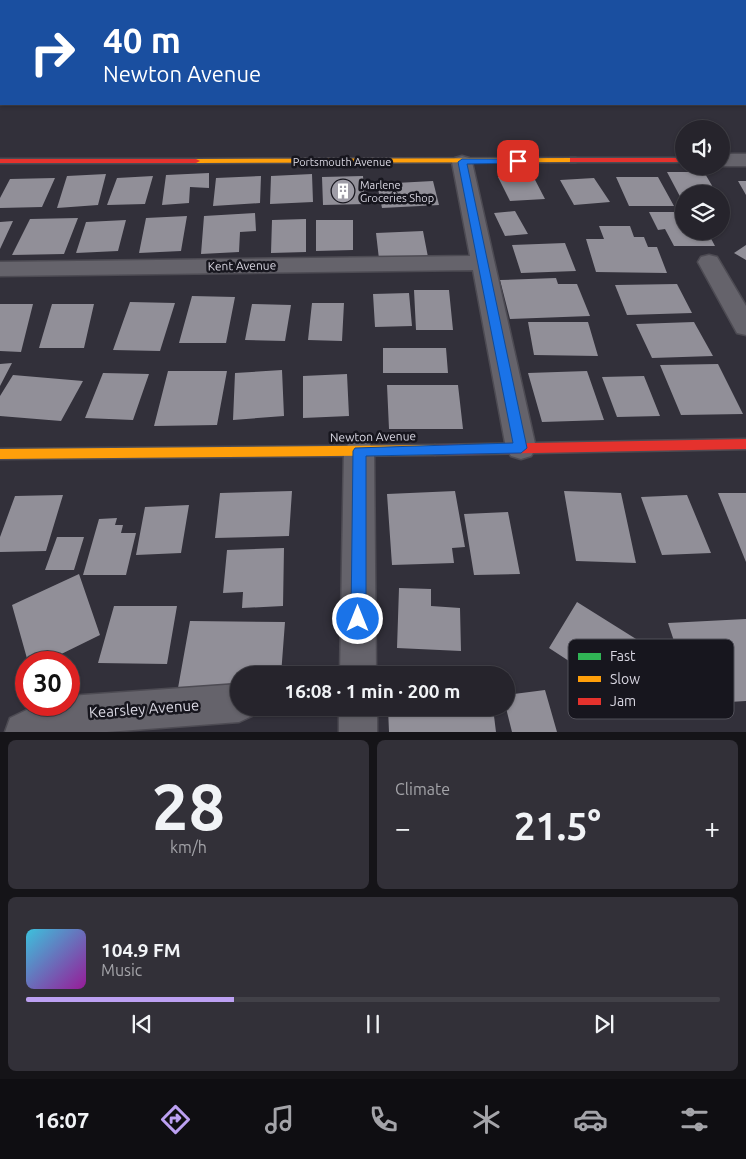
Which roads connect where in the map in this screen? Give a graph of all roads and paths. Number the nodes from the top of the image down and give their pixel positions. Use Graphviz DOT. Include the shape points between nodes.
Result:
graph roads {
  1 [pos="0,160"];
  2 [pos="675,160"];
  3 [pos="730,160"];
  4 [pos="746,160"];
  5 [pos="462,162"];
  6 [pos="709,262"];
  7 [pos="483,263"];
  8 [pos="0,269"];
  9 [pos="746,327"];
  10 [pos="746,444"];
  11 [pos="521,448"];
  12 [pos="360,451"];
  13 [pos="0,454"];
  14 [pos="358,666"];
  15 [pos="230,704"];
  16 [pos="358,716"];
  17 [pos="24,732"];
  18 [pos="358,732"];
  1 -- 5 [label="street, Portsmouth Avenue"];
  2 -- 5 [label="street, Portsmouth Avenue"];
  3 -- 4 [label="street"];
  5 -- 7 [label="street"];
  6 -- 9 [label="street"];
  7 -- 8 [label="street, Kent Avenue"];
  7 -- 11 [label="street"];
  10 -- 11 [label="street, Newton Avenue"];
  11 -- 12 [label="street, Newton Avenue"];
  12 -- 13 [label="street, Newton Avenue"];
  12 -- 14 [label="street"];
  15 -- 17 [label="street, Kearsley Avenue" via="56,716"];
  16 -- 18 [label="street"];
}
